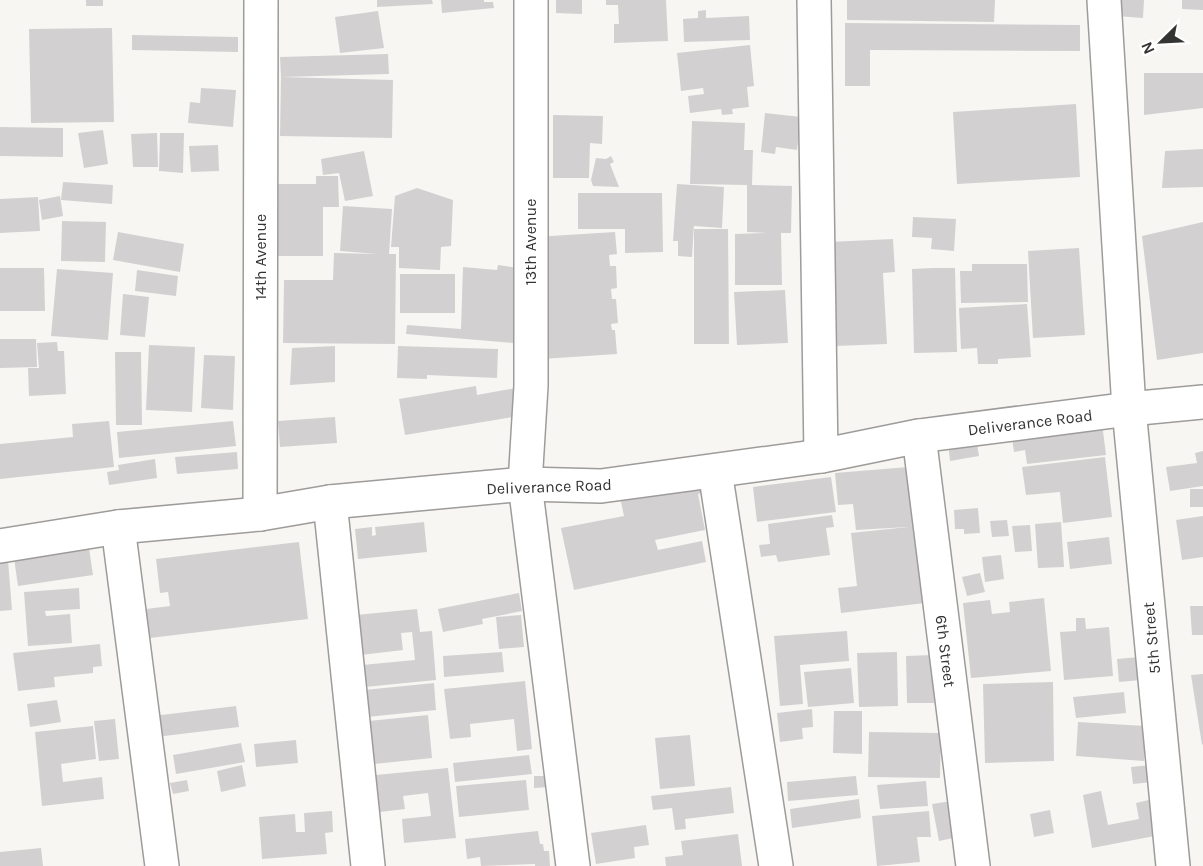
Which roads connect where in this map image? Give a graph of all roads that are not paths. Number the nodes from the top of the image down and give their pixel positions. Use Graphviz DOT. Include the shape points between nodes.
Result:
graph roads {
  1 [pos="261,0"];
  2 [pos="531,0"];
  3 [pos="814,0"];
  4 [pos="1104,0"];
  5 [pos="1203,402"];
  6 [pos="1130,409"];
  7 [pos="919,436"];
  8 [pos="821,456"];
  9 [pos="715,471"];
  10 [pos="525,484"];
  11 [pos="330,502"];
  12 [pos="260,514"];
  13 [pos="118,527"];
  14 [pos="0,546"];
  15 [pos="162,866"];
  16 [pos="368,866"];
  17 [pos="573,866"];
  18 [pos="776,866"];
  19 [pos="974,866"];
  20 [pos="1173,866"];
  1 -- 12 [label="street, 14th Avenue"];
  2 -- 10 [label="street, 13th Avenue" via="531,386"];
  3 -- 8 [label="street"];
  4 -- 6 [label="street, 5th Street"];
  5 -- 6 [label="street, Deliverance Road"];
  6 -- 7 [label="street, Deliverance Road"];
  6 -- 20 [label="street, 5th Street"];
  7 -- 8 [label="street, Deliverance Road"];
  7 -- 19 [label="street, 6th Street"];
  8 -- 9 [label="street, Deliverance Road"];
  9 -- 10 [label="street, Deliverance Road" via="601,486"];
  9 -- 18 [label="street"];
  10 -- 11 [label="street, Deliverance Road"];
  10 -- 17 [label="street, 13th Avenue"];
  11 -- 12 [label="street, Deliverance Road"];
  11 -- 16 [label="street"];
  12 -- 13 [label="street, Deliverance Road"];
  13 -- 14 [label="street, Deliverance Road"];
  13 -- 15 [label="street"];
}
